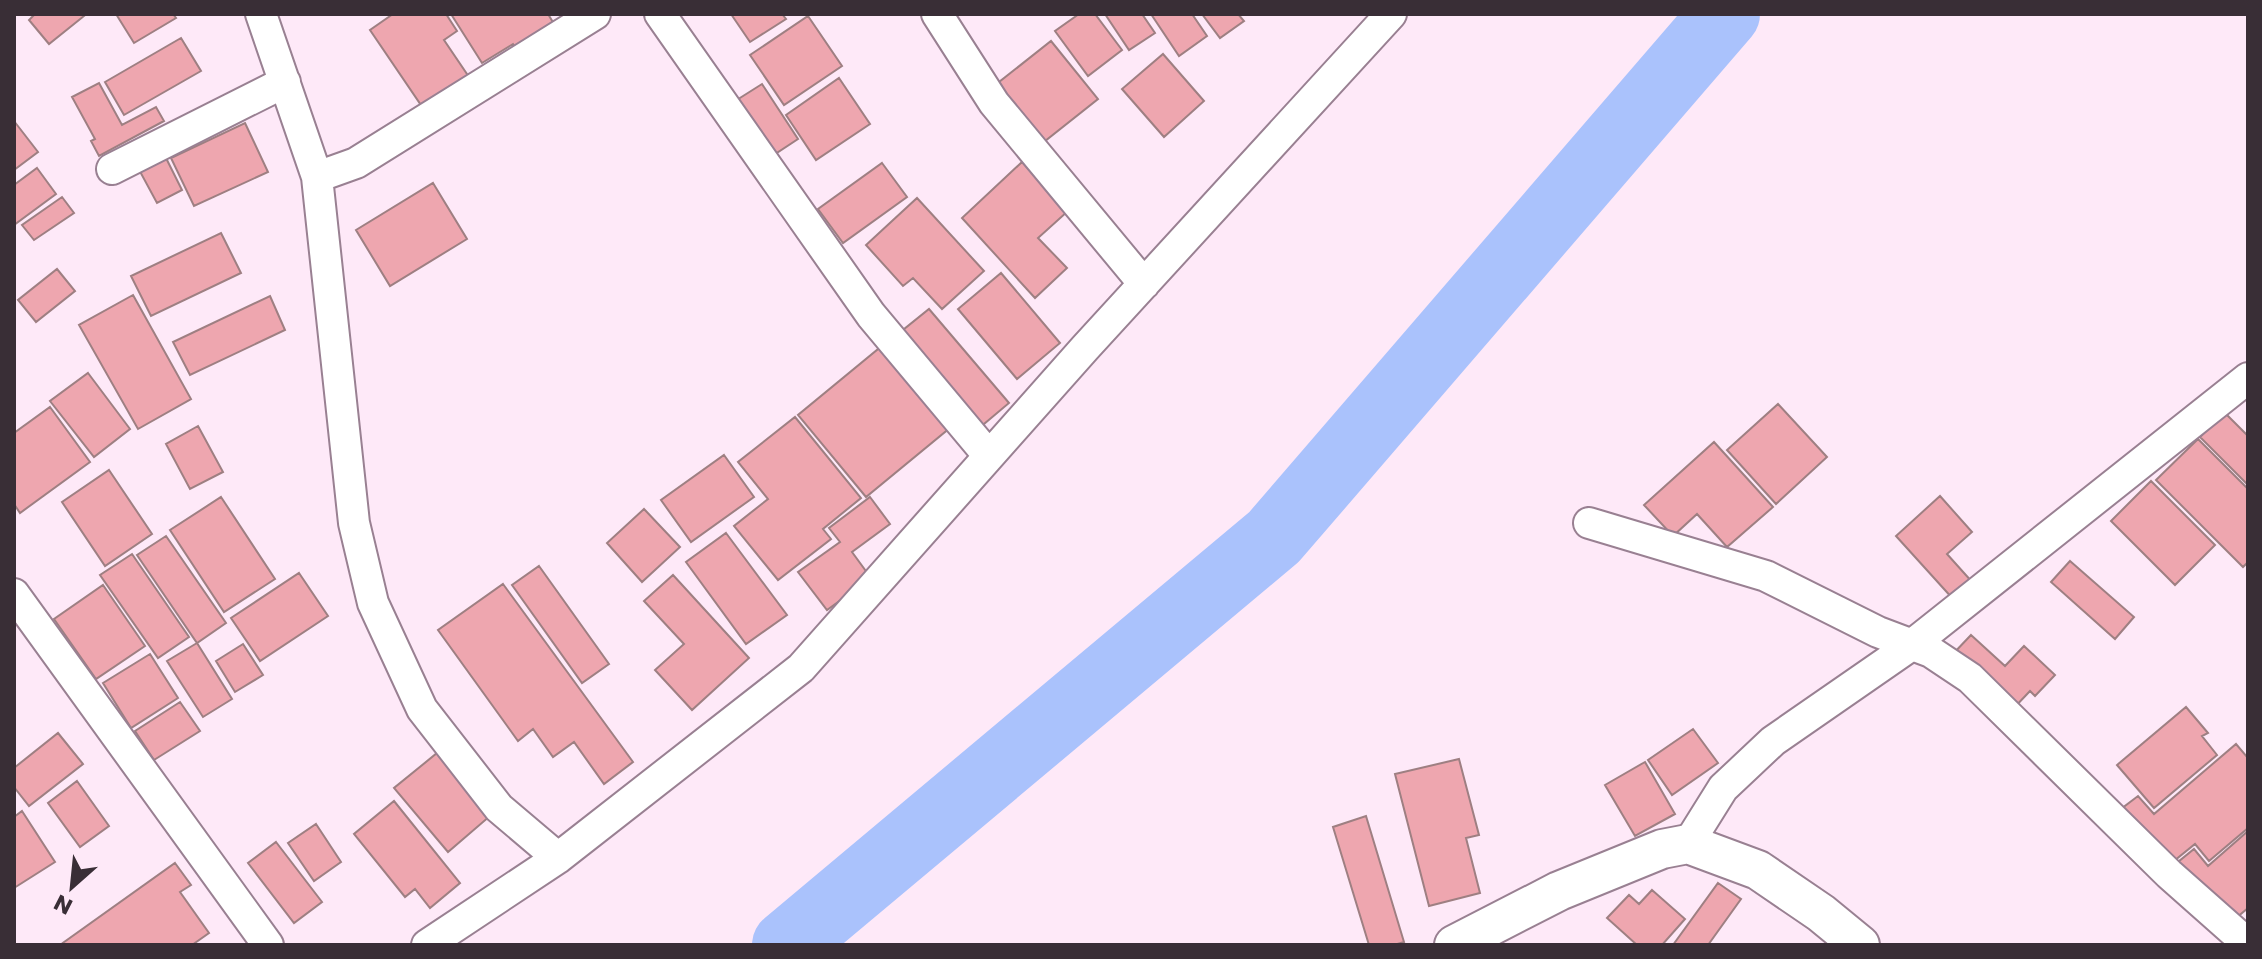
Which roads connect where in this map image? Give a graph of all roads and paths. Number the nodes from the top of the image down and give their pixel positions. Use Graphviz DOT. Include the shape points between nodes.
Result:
graph roads {
  1 [pos="261,14"];
  2 [pos="595,14"];
  3 [pos="660,14"];
  4 [pos="937,14"];
  5 [pos="1391,14"];
  6 [pos="285,82"];
  7 [pos="112,169"];
  8 [pos="317,177"];
  9 [pos="1144,284"];
  10 [pos="2248,378"];
  11 [pos="989,456"];
  12 [pos="1589,523"];
  13 [pos="14,594"];
  14 [pos="1913,644"];
  15 [pos="1688,844"];
  16 [pos="558,858"];
  17 [pos="2248,944"];
  18 [pos="268,945"];
  19 [pos="427,945"];
  20 [pos="1454,945"];
  21 [pos="1860,945"];
  1 -- 6 [label="street"];
  2 -- 8 [label="street" via="356,163"];
  3 -- 11 [label="street" via="871,315"];
  4 -- 9 [label="street" via="994,103"];
  5 -- 9 [label="street"];
  6 -- 7 [label="street"];
  6 -- 8 [label="street"];
  8 -- 16 [label="street" via="354,523 373,603 422,709 499,808"];
  9 -- 11 [label="street"];
  10 -- 14 [label="street"];
  11 -- 16 [label="street" via="801,668"];
  12 -- 14 [label="street" via="1766,576"];
  13 -- 18 [label="street"];
  14 -- 15 [label="street" via="1773,741 1723,788"];
  14 -- 17 [label="street" via="1970,678 2169,874"];
  15 -- 20 [label="street" via="1662,849 1559,891"];
  15 -- 21 [label="street" via="1758,870"];
  16 -- 19 [label="street"];
}
